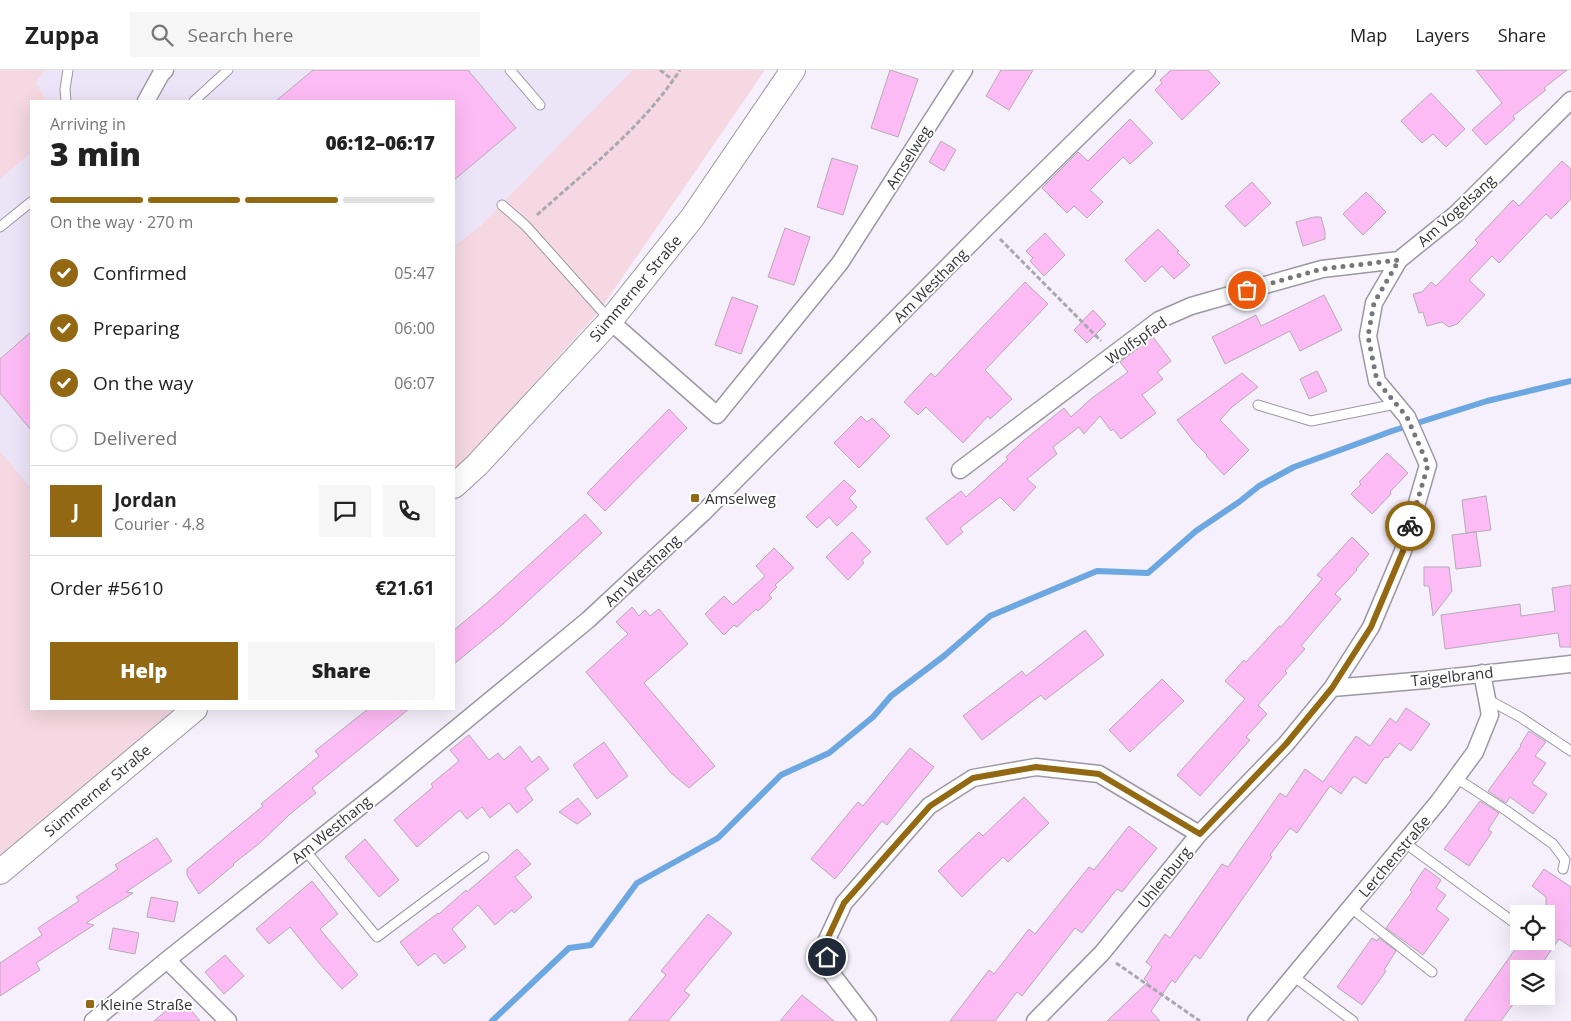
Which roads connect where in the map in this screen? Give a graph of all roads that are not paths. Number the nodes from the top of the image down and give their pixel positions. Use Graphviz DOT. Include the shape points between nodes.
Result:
graph roads {
  1 [pos="68,70"];
  2 [pos="165,70"];
  3 [pos="228,70"];
  4 [pos="510,70"];
  5 [pos="792,70"];
  6 [pos="964,70"];
  7 [pos="1147,70"];
  8 [pos="66,100"];
  9 [pos="147,100"];
  10 [pos="195,100"];
  11 [pos="1571,100"];
  12 [pos="540,106"];
  13 [pos="30,203"];
  14 [pos="502,205"];
  15 [pos="0,227"];
  16 [pos="1399,260"];
  17 [pos="610,321"];
  18 [pos="1396,404"];
  19 [pos="1258,405"];
  20 [pos="960,470"];
  21 [pos="455,485"];
  22 [pos="1571,664"];
  23 [pos="1482,673"];
  24 [pos="1332,688"];
  25 [pos="1487,698"];
  26 [pos="194,710"];
  27 [pos="1571,751"];
  28 [pos="1456,778"];
  29 [pos="1200,834"];
  30 [pos="1405,843"];
  31 [pos="305,850"];
  32 [pos="484,857"];
  33 [pos="1562,869"];
  34 [pos="0,872"];
  35 [pos="1351,908"];
  36 [pos="1510,920"];
  37 [pos="167,960"];
  38 [pos="1432,972"];
  39 [pos="1293,976"];
  40 [pos="93,1021"];
  41 [pos="228,1021"];
  42 [pos="868,1021"];
  43 [pos="1035,1021"];
  44 [pos="1256,1021"];
  45 [pos="1353,1021"];
  1 -- 8 [label="lane"];
  2 -- 9 [label="street"];
  3 -- 10 [label="lane"];
  4 -- 12 [label="lane"];
  5 -- 17 [label="main road, Sümmerner Straße" via="692,218"];
  6 -- 17 [label="street, Amselweg" via="840,263 717,415"];
  7 -- 31 [label="street, Am Westhang" via="710,506 595,614"];
  11 -- 16 [label="street, Am Vogelsang" via="1456,214"];
  13 -- 15 [label="lane"];
  14 -- 17 [label="lane" via="526,226"];
  16 -- 18 [label="street, Am Vogelsang" via="1374,303 1368,336 1377,381"];
  16 -- 20 [label="street, Wolfspfad" via="1322,269 1191,306 1159,320"];
  17 -- 21 [label="main road, Sümmerner Straße"];
  18 -- 19 [label="lane" via="1311,421"];
  18 -- 24 [label="street, Am Vogelsang" via="1407,417 1428,465 1403,551 1371,627"];
  22 -- 23 [label="street, Taigelbrand"];
  23 -- 24 [label="street, Taigelbrand"];
  23 -- 25 [label="street, Lerchenstraße"];
  24 -- 29 [label="street, Uhlenburg" via="1286,744"];
  25 -- 27 [label="lane"];
  25 -- 28 [label="street, Lerchenstraße" via="1490,715 1475,752"];
  26 -- 34 [label="main road, Sümmerner Straße"];
  28 -- 30 [label="street, Lerchenstraße"];
  28 -- 33 [label="lane" via="1554,844 1565,860"];
  29 -- 42 [label="street" via="1099,774 1036,767 973,778 930,806 844,903 825,944 829,970"];
  29 -- 43 [label="street, Uhlenburg" via="1102,953"];
  30 -- 35 [label="street, Lerchenstraße"];
  30 -- 36 [label="lane"];
  31 -- 32 [label="lane" via="377,938"];
  31 -- 37 [label="street, Am Westhang"];
  35 -- 38 [label="lane"];
  35 -- 39 [label="street, Lerchenstraße"];
  37 -- 40 [label="street, Am Westhang"];
  37 -- 41 [label="street"];
  39 -- 44 [label="street, Lerchenstraße"];
  39 -- 45 [label="lane"];
}
